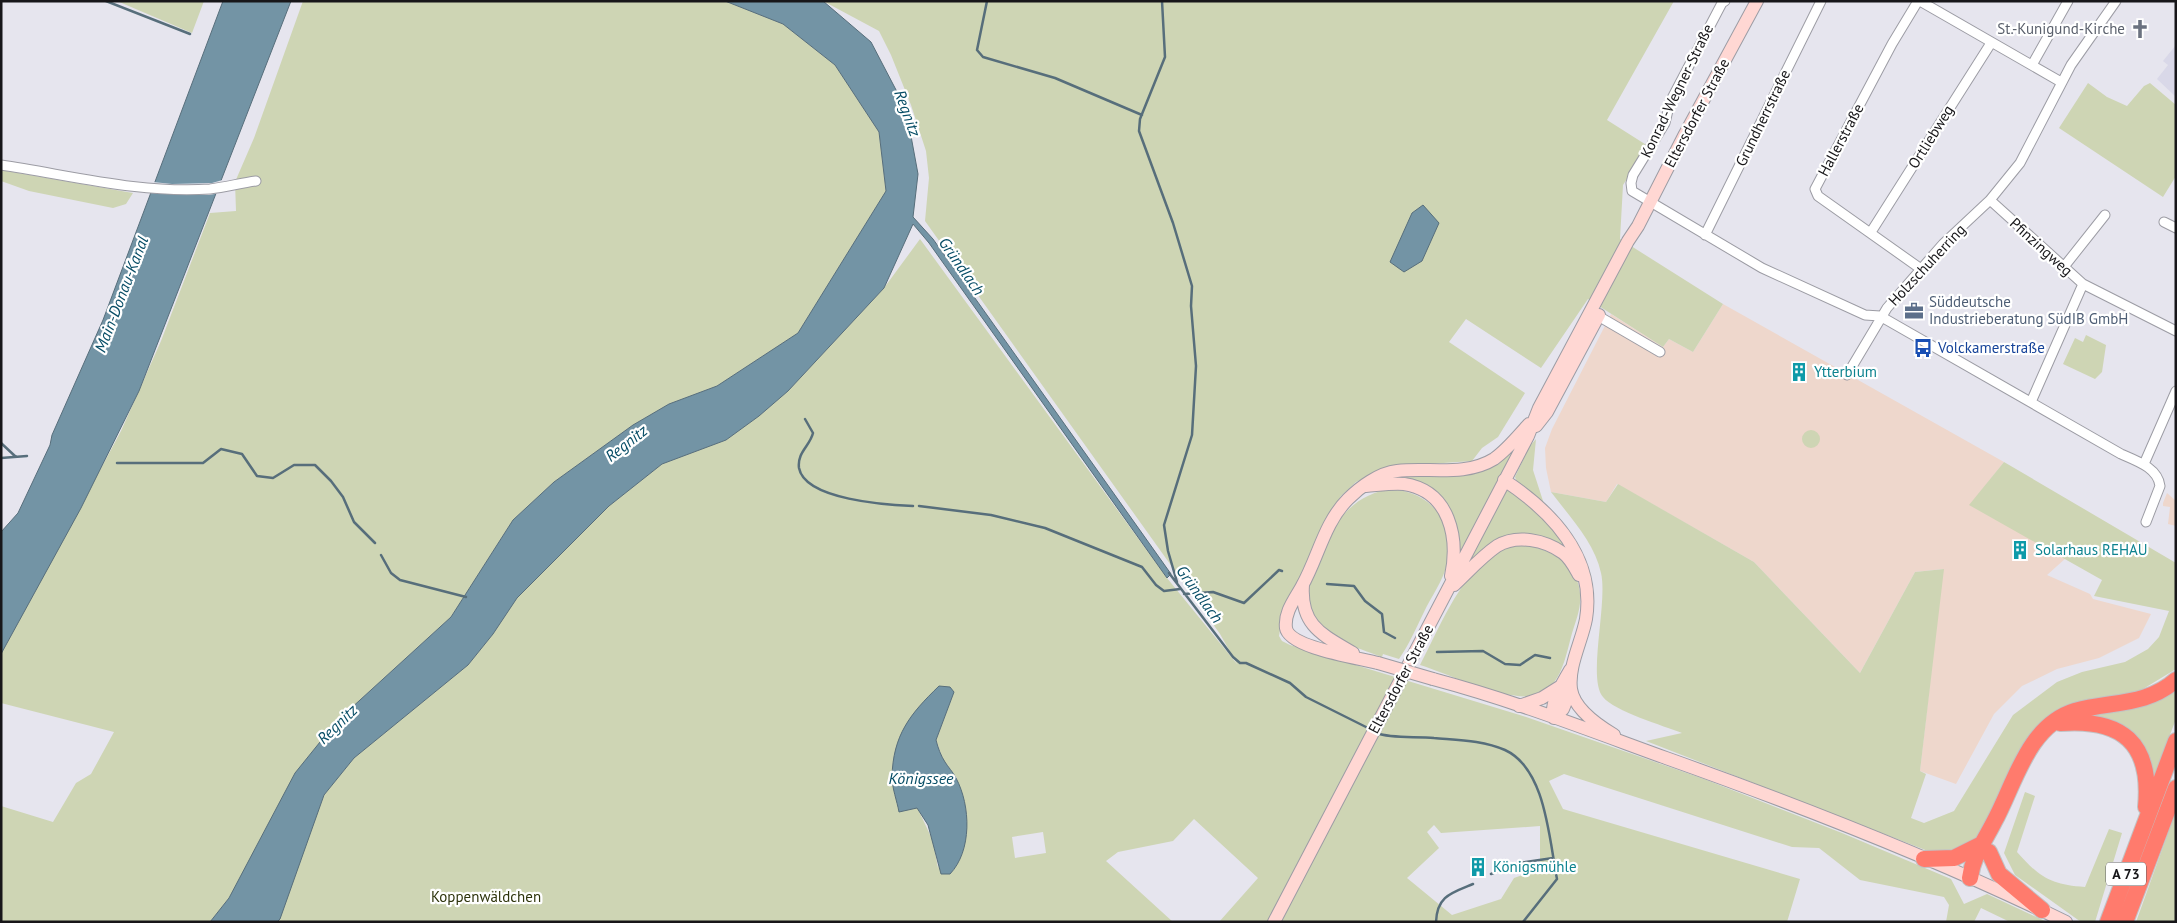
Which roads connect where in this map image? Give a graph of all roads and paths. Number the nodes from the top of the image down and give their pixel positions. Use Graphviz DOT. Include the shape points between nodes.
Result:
graph roads {
  1 [pos="1725,1"];
  2 [pos="1757,1"];
  3 [pos="1821,1"];
  4 [pos="1919,1"];
  5 [pos="2068,1"];
  6 [pos="2116,1"];
  7 [pos="1991,43"];
  8 [pos="2032,65"];
  9 [pos="2061,82"];
  10 [pos="1,165"];
  11 [pos="256,181"];
  12 [pos="1990,200"];
  13 [pos="1650,203"];
  14 [pos="2105,215"];
  15 [pos="2164,222"];
  16 [pos="2176,228"];
  17 [pos="1871,232"];
  18 [pos="1705,235"];
  19 [pos="2063,268"];
  20 [pos="1921,269"];
  21 [pos="2083,284"];
  22 [pos="1595,314"];
  23 [pos="1880,316"];
  24 [pos="2176,330"];
  25 [pos="1660,352"];
  26 [pos="1847,375"];
  27 [pos="2176,391"];
  28 [pos="2030,402"];
  29 [pos="1535,416"];
  30 [pos="1528,436"];
  31 [pos="2144,464"];
  32 [pos="1504,480"];
  33 [pos="1365,486"];
  34 [pos="2146,522"];
  35 [pos="1585,583"];
  36 [pos="1303,585"];
  37 [pos="1447,593"];
  38 [pos="1362,658"];
  39 [pos="2176,680"];
  40 [pos="1566,687"];
  41 [pos="1519,706"];
  42 [pos="1554,718"];
  43 [pos="2053,724"];
  44 [pos="2176,742"];
  45 [pos="1634,746"];
  46 [pos="2176,788"];
  47 [pos="2176,816"];
  48 [pos="2144,825"];
  49 [pos="1984,848"];
  50 [pos="2151,852"];
  51 [pos="1924,859"];
  52 [pos="1972,879"];
  53 [pos="2042,910"];
  54 [pos="1274,922"];
  55 [pos="2066,922"];
  56 [pos="2108,922"];
  57 [pos="2125,922"];
  1 -- 13 [label="street, Konrad-Wegner-Straße" via="1670,102 1665,123 1631,183 1632,191"];
  2 -- 13 [label="main road, Eltersdorfer Straße"];
  3 -- 18 [label="street, Grundherrstraße"];
  4 -- 7 [label="street"];
  4 -- 17 [label="street, Hallerstraße" via="1892,44 1816,189 1818,196"];
  5 -- 8 [label="street"];
  6 -- 9 [label="street, Holzschuherring"];
  7 -- 8 [label="street"];
  7 -- 17 [label="street, Ortliebweg"];
  8 -- 9 [label="street"];
  9 -- 12 [label="street, Holzschuherring" via="2020,163"];
  10 -- 11 [label="street" via="129,185 210,189"];
  12 -- 19 [label="street, Pfinzingweg"];
  12 -- 20 [label="street, Holzschuherring"];
  13 -- 18 [label="street, Holzschuherring"];
  13 -- 22 [label="main road, Eltersdorfer Straße" via="1633,243"];
  14 -- 19 [label="street"];
  15 -- 16 [label="street"];
  17 -- 20 [label="street, Hallerstraße"];
  18 -- 23 [label="street, Holzschuherring" via="1762,268 1865,315"];
  19 -- 21 [label="street, Pfinzingweg"];
  20 -- 23 [label="street, Holzschuherring"];
  21 -- 24 [label="street, Pfinzingweg"];
  21 -- 28 [label="street"];
  22 -- 25 [label="street"];
  22 -- 29 [label="main road, Eltersdorfer Straße"];
  22 -- 30 [label="main road, Eltersdorfer Straße" via="1547,412"];
  23 -- 26 [label="street"];
  23 -- 28 [label="street"];
  27 -- 31 [label="street"];
  28 -- 31 [label="street"];
  29 -- 30 [label="main road, Eltersdorfer Straße"];
  29 -- 33 [label="main road" via="1517,438 1494,458 1480,465 1460,469 1395,471 1378,476"];
  30 -- 32 [label="main road, Eltersdorfer Straße"];
  31 -- 34 [label="street" via="2156,474 2160,486"];
  32 -- 35 [label="main road" via="1535,502 1556,523 1573,547"];
  32 -- 37 [label="main road, Eltersdorfer Straße"];
  33 -- 36 [label="main road" via="1347,499 1339,510 1317,550"];
  33 -- 37 [label="main road" via="1406,485 1420,489 1442,509 1453,532 1455,550"];
  35 -- 37 [label="main road" via="1565,554 1548,544 1515,540 1499,545 1486,555"];
  35 -- 40 [label="main road" via="1586,618"];
  36 -- 38 [label="main road" via="1304,610 1309,620 1332,641"];
  36 -- 38 [label="main road" via="1286,621 1288,635 1300,643"];
  37 -- 54 [label="main road, Eltersdorfer Straße"];
  38 -- 41 [label="main road, bridge"];
  39 -- 43 [label="highway" via="2156,694 2138,701 2073,712"];
  40 -- 41 [label="main road"];
  40 -- 42 [label="main road" via="1553,708"];
  40 -- 45 [label="main road" via="1589,716"];
  41 -- 42 [label="main road"];
  42 -- 45 [label="main road"];
  43 -- 48 [label="highway" via="2103,724 2133,744 2147,776"];
  43 -- 49 [label="highway" via="2029,748"];
  44 -- 48 [label="highway, A 73"];
  45 -- 51 [label="main road" via="1781,800"];
  46 -- 50 [label="highway, A 73"];
  47 -- 50 [label="highway"];
  48 -- 56 [label="highway, A 73"];
  49 -- 51 [label="highway" via="1954,858"];
  49 -- 52 [label="highway" via="1982,867"];
  49 -- 53 [label="highway" via="1999,874"];
  50 -- 57 [label="highway, A 73"];
  51 -- 52 [label="main road"];
  52 -- 53 [label="main road"];
  53 -- 55 [label="main road"];
}
